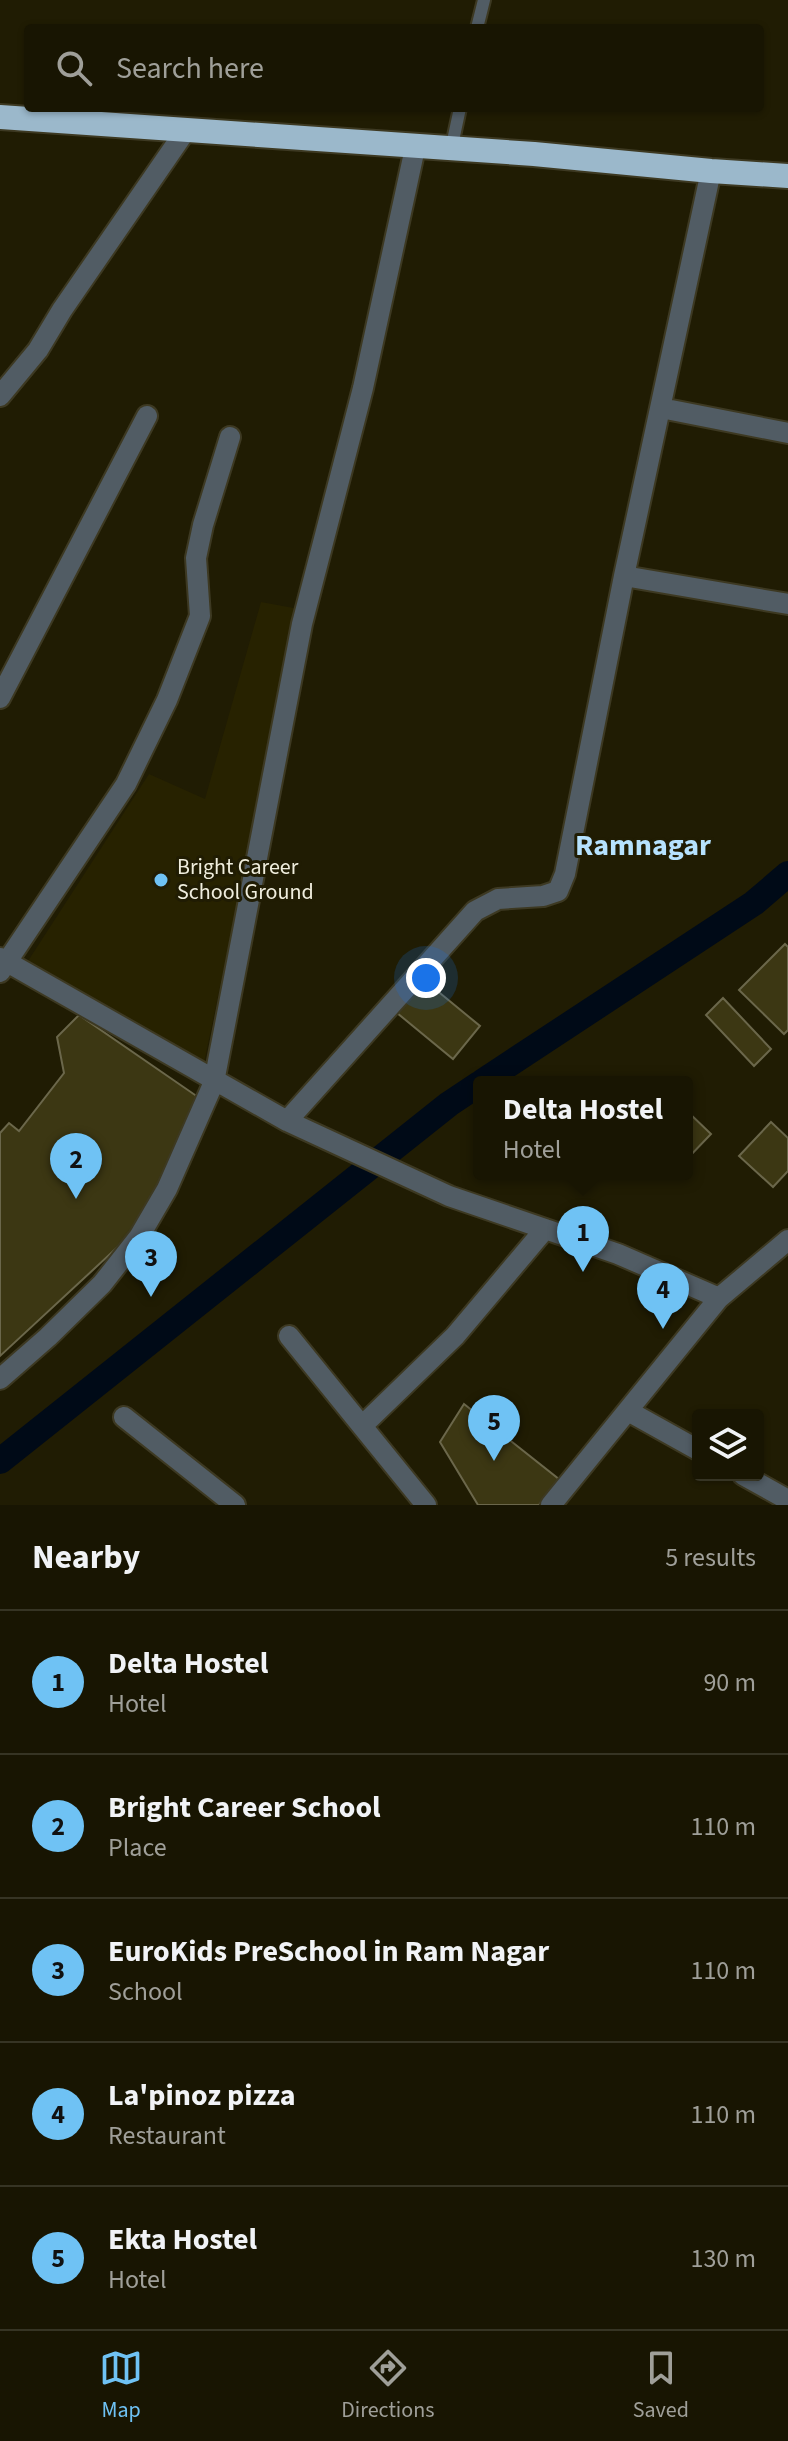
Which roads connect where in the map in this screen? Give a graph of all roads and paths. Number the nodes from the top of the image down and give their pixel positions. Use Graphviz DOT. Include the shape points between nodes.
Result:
graph roads {
  1 [pos="484,0"];
  2 [pos="478,24"];
  3 [pos="459,112"];
  4 [pos="0,117"];
  5 [pos="186,130"];
  6 [pos="415,148"];
  7 [pos="451,150"];
  8 [pos="711,171"];
  9 [pos="788,176"];
  10 [pos="0,396"];
  11 [pos="661,408"];
  12 [pos="147,416"];
  13 [pos="788,433"];
  14 [pos="230,437"];
  15 [pos="624,576"];
  16 [pos="788,604"];
  17 [pos="0,698"];
  18 [pos="3,964"];
  19 [pos="214,1082"];
  20 [pos="287,1121"];
  21 [pos="545,1229"];
  22 [pos="788,1240"];
  23 [pos="719,1298"];
  24 [pos="289,1336"];
  25 [pos="0,1379"];
  26 [pos="628,1411"];
  27 [pos="124,1417"];
  28 [pos="362,1426"];
  29 [pos="692,1447"];
  30 [pos="754,1481"];
  31 [pos="788,1500"];
  32 [pos="235,1505"];
  33 [pos="426,1505"];
  34 [pos="551,1505"];
  1 -- 2 [label="lane"];
  3 -- 7 [label="lane"];
  4 -- 5 [label="highway"];
  5 -- 6 [label="highway"];
  5 -- 10 [label="street" via="38,350"];
  6 -- 7 [label="highway"];
  6 -- 19 [label="street" via="363,388 302,624"];
  7 -- 8 [label="highway"];
  8 -- 9 [label="highway"];
  8 -- 11 [label="street"];
  11 -- 13 [label="street"];
  11 -- 15 [label="street"];
  12 -- 17 [label="street"];
  14 -- 18 [label="street" via="196,558 200,616 167,700 126,784"];
  15 -- 16 [label="street"];
  15 -- 20 [label="street" via="558,891 498,899 475,911"];
  18 -- 19 [label="street"];
  19 -- 20 [label="street"];
  19 -- 25 [label="street" via="167,1189 139,1237 102,1284"];
  20 -- 21 [label="street" via="449,1196"];
  21 -- 23 [label="street"];
  21 -- 28 [label="street" via="455,1336"];
  22 -- 23 [label="street"];
  23 -- 26 [label="street"];
  24 -- 28 [label="street"];
  26 -- 29 [label="street"];
  26 -- 34 [label="street"];
  27 -- 32 [label="street"];
  28 -- 33 [label="street"];
  30 -- 31 [label="street"];
}
